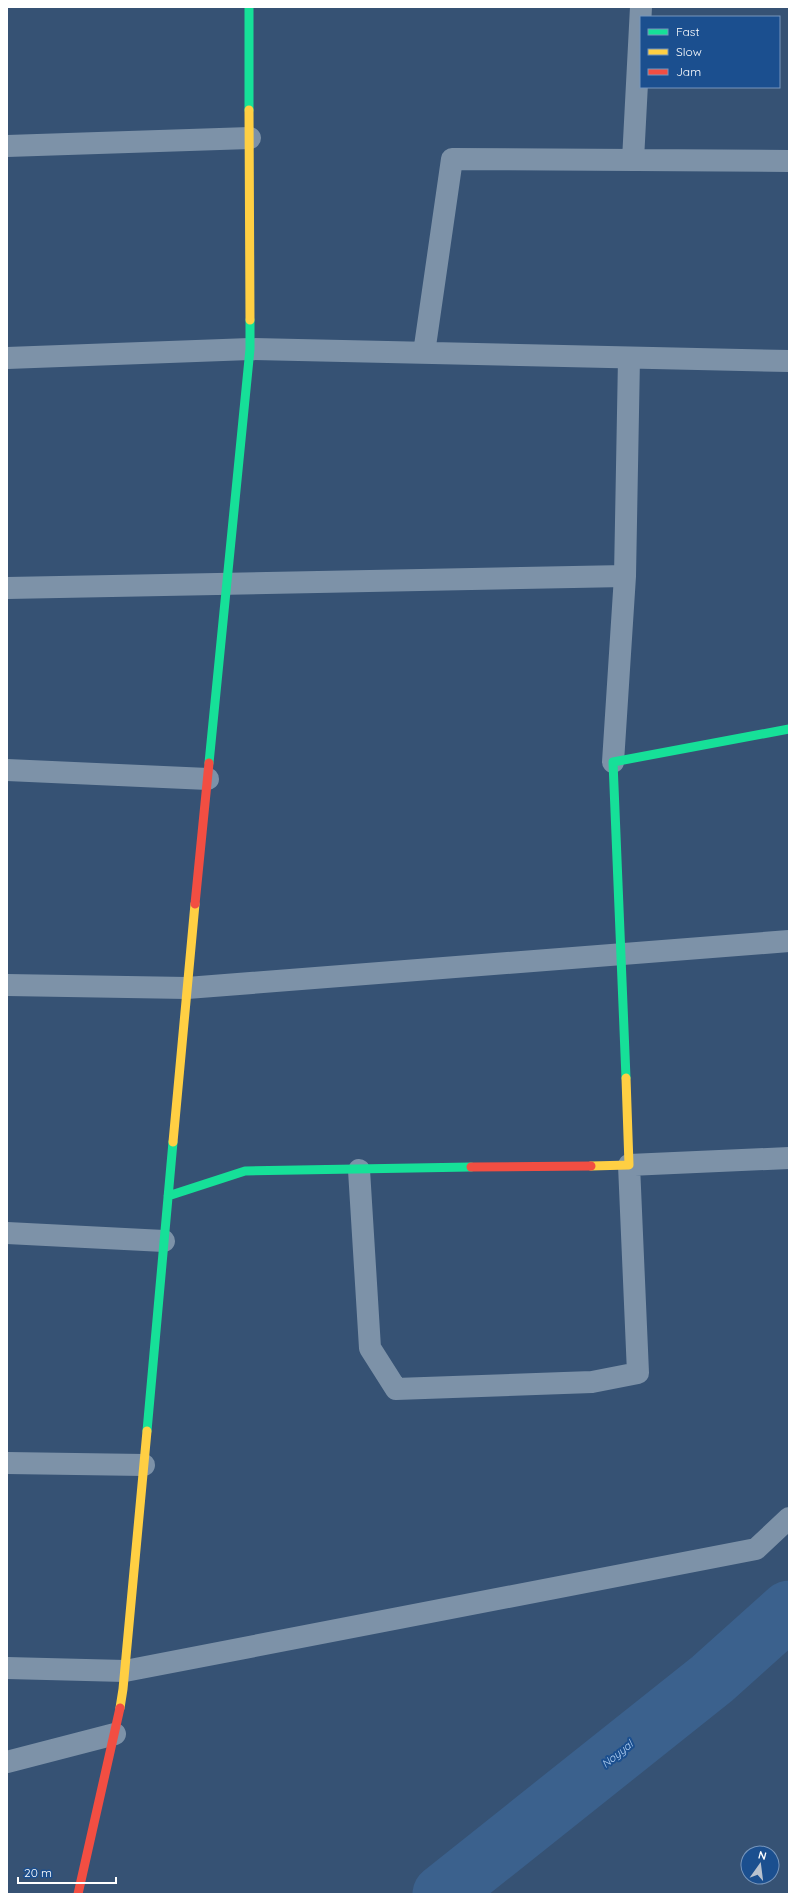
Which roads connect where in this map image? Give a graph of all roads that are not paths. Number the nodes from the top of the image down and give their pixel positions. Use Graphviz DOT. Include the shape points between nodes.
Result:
graph roads {
  1 [pos="249,7"];
  2 [pos="640,26"];
  3 [pos="250,138"];
  4 [pos="7,146"];
  5 [pos="633,160"];
  6 [pos="789,161"];
  7 [pos="250,349"];
  8 [pos="424,353"];
  9 [pos="7,358"];
  10 [pos="629,358"];
  11 [pos="789,361"];
  12 [pos="625,576"];
  13 [pos="227,585"];
  14 [pos="7,588"];
  15 [pos="789,729"];
  16 [pos="613,762"];
  17 [pos="7,770"];
  18 [pos="208,779"];
  19 [pos="789,941"];
  20 [pos="621,953"];
  21 [pos="7,985"];
  22 [pos="187,988"];
  23 [pos="789,1158"];
  24 [pos="629,1165"];
  25 [pos="359,1170"];
  26 [pos="168,1196"];
  27 [pos="7,1233"];
  28 [pos="164,1240"];
  29 [pos="7,1463"];
  30 [pos="144,1465"];
  31 [pos="789,1518"];
  32 [pos="7,1668"];
  33 [pos="125,1671"];
  34 [pos="116,1734"];
  35 [pos="7,1762"];
  36 [pos="78,1894"];
  1 -- 3 [label="street"];
  2 -- 5 [label="street"];
  3 -- 4 [label="street"];
  3 -- 7 [label="street"];
  5 -- 6 [label="street"];
  5 -- 8 [label="street" via="452,159"];
  7 -- 8 [label="street"];
  7 -- 9 [label="street"];
  7 -- 13 [label="street"];
  8 -- 10 [label="street"];
  10 -- 11 [label="street"];
  10 -- 12 [label="street"];
  12 -- 13 [label="street"];
  12 -- 16 [label="street"];
  13 -- 14 [label="street"];
  13 -- 18 [label="street"];
  15 -- 16 [label="street"];
  16 -- 20 [label="street"];
  17 -- 18 [label="street"];
  18 -- 22 [label="street"];
  19 -- 20 [label="street"];
  20 -- 22 [label="street"];
  20 -- 24 [label="street"];
  21 -- 22 [label="street"];
  22 -- 26 [label="street"];
  23 -- 24 [label="street"];
  24 -- 25 [label="street"];
  24 -- 25 [label="street" via="638,1373 592,1382 396,1389 370,1348"];
  25 -- 26 [label="street" via="245,1171"];
  26 -- 28 [label="street"];
  27 -- 28 [label="street"];
  28 -- 30 [label="street"];
  29 -- 30 [label="street"];
  30 -- 33 [label="street"];
  31 -- 33 [label="street" via="756,1550"];
  32 -- 33 [label="street"];
  33 -- 34 [label="street"];
  34 -- 35 [label="street"];
  34 -- 36 [label="street"];
}
